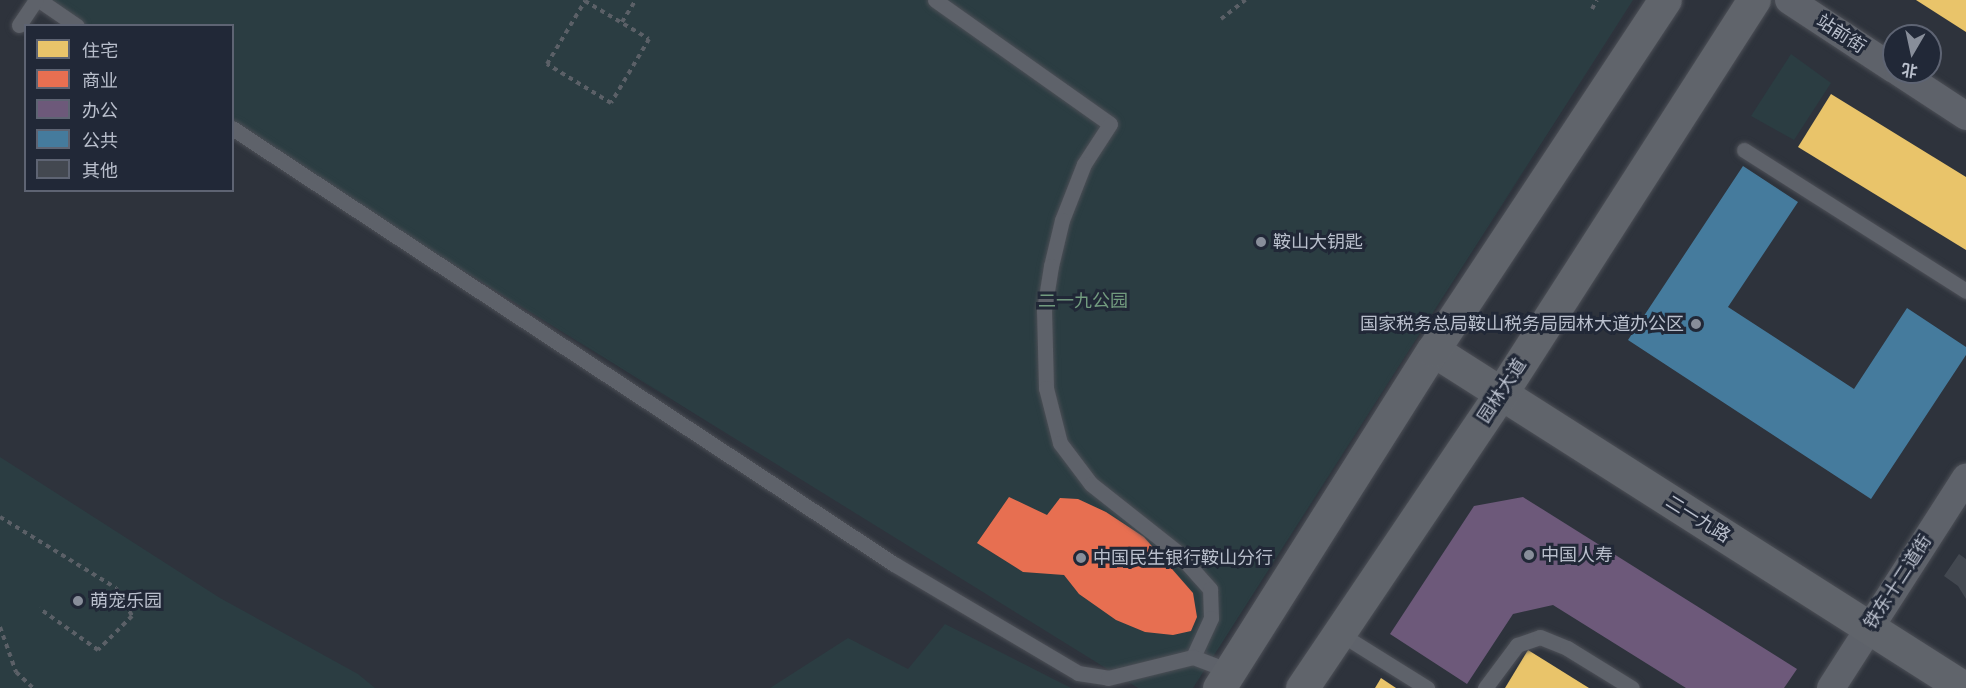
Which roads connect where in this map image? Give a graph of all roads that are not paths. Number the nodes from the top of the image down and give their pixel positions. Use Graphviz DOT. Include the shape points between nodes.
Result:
graph roads {
  1 [pos="37,0"];
  2 [pos="935,0"];
  3 [pos="1665,0"];
  4 [pos="1754,0"];
  5 [pos="1789,0"];
  6 [pos="74,24"];
  7 [pos="19,25"];
  8 [pos="1882,61"];
  9 [pos="1917,84"];
  10 [pos="1966,116"];
  11 [pos="234,129"];
  12 [pos="1744,150"];
  13 [pos="1966,291"];
  14 [pos="1433,350"];
  15 [pos="1500,395"];
  16 [pos="1966,478"];
  17 [pos="1869,626"];
  18 [pos="1339,633"];
  19 [pos="1193,657"];
  20 [pos="1224,680"];
  21 [pos="1302,688"];
  22 [pos="1427,688"];
  23 [pos="1485,688"];
  24 [pos="1632,688"];
  25 [pos="1831,688"];
  26 [pos="1964,688"];
  1 -- 6 [label="lane"];
  1 -- 7 [label="lane"];
  2 -- 19 [label="lane" via="1110,124 1084,164 1062,220 1044,310 1046,388 1060,443 1091,484 1177,552 1210,590 1211,618"];
  3 -- 14 [label="main road"];
  4 -- 15 [label="main road, 园林大道"];
  5 -- 8 [label="street, 站前街"];
  9 -- 10 [label="street"];
  11 -- 19 [label="lane" via="894,564 1078,673 1108,678"];
  12 -- 13 [label="lane"];
  14 -- 15 [label="main road, 二一九路"];
  14 -- 20 [label="main road"];
  15 -- 17 [label="main road, 二一九路"];
  15 -- 18 [label="main road, 园林大道"];
  16 -- 17 [label="street, 铁东十二道街"];
  17 -- 25 [label="street, 铁东十二道街"];
  17 -- 26 [label="main road, 二一九路"];
  18 -- 21 [label="main road, 园林大道"];
  18 -- 22 [label="lane"];
  19 -- 20 [label="lane"];
  23 -- 24 [label="lane" via="1517,645 1540,637 1567,648"];
}
